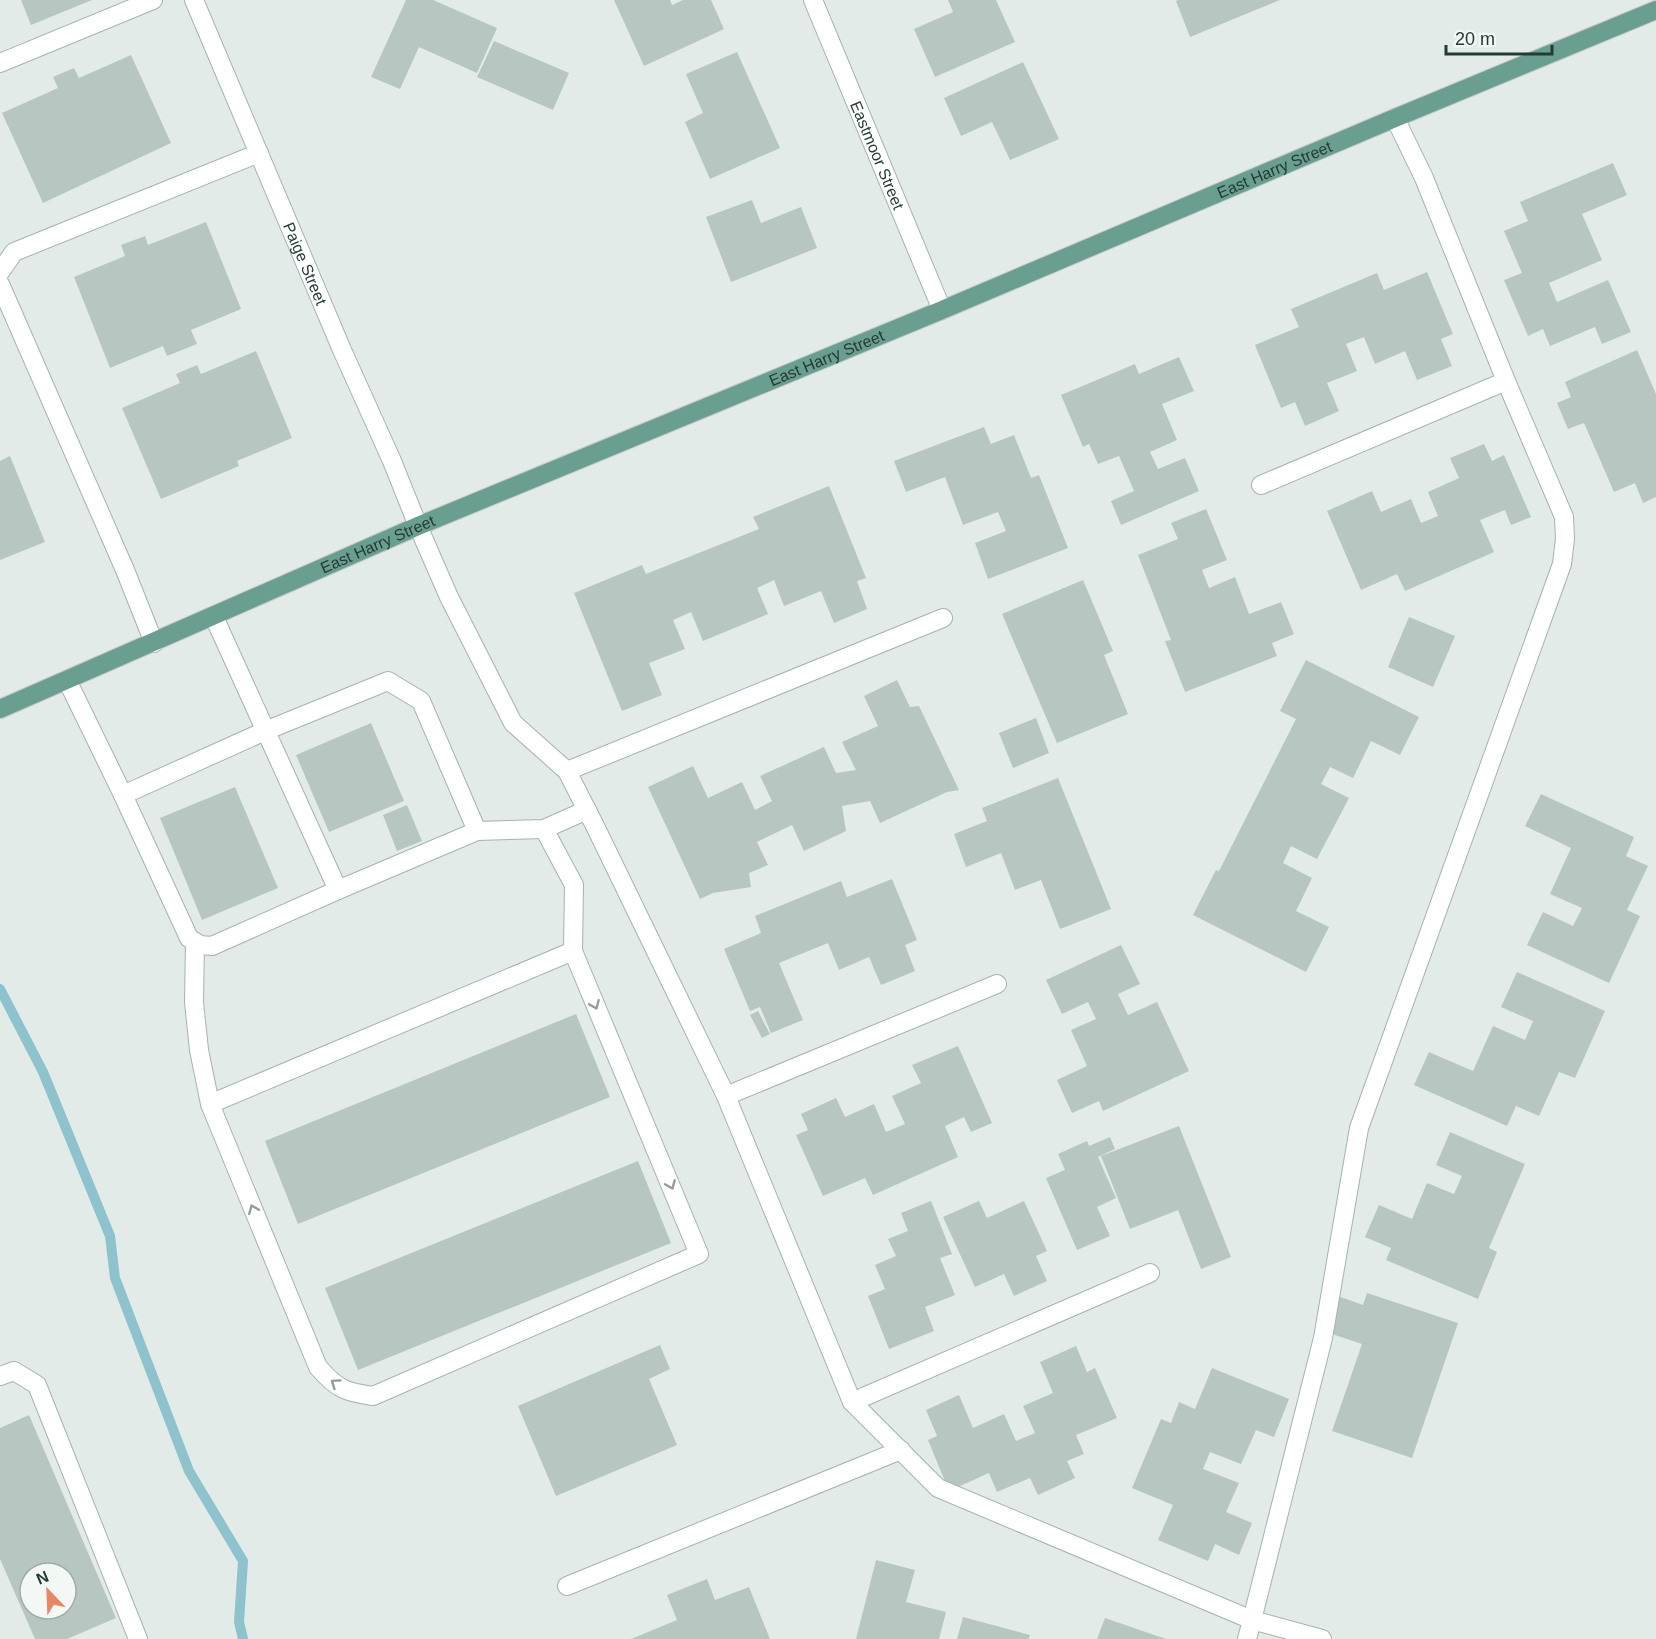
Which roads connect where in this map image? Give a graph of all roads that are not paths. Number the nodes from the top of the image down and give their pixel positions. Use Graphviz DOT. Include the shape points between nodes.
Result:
graph roads {
  1 [pos="153,0"];
  2 [pos="194,0"];
  3 [pos="813,0"];
  4 [pos="1656,10"];
  5 [pos="0,63"];
  6 [pos="1395,118"];
  7 [pos="259,153"];
  8 [pos="0,272"];
  9 [pos="0,284"];
  10 [pos="942,310"];
  11 [pos="1506,381"];
  12 [pos="1261,485"];
  13 [pos="418,526"];
  14 [pos="214,616"];
  15 [pos="943,618"];
  16 [pos="154,643"];
  17 [pos="67,680"];
  18 [pos="0,709"];
  19 [pos="265,731"];
  20 [pos="567,771"];
  21 [pos="123,795"];
  22 [pos="587,810"];
  23 [pos="544,829"];
  24 [pos="477,831"];
  25 [pos="338,890"];
  26 [pos="195,942"];
  27 [pos="573,951"];
  28 [pos="997,984"];
  29 [pos="726,1096"];
  30 [pos="210,1104"];
  31 [pos="1150,1273"];
  32 [pos="0,1376"];
  33 [pos="852,1402"];
  34 [pos="901,1450"];
  35 [pos="567,1586"];
  36 [pos="1252,1620"];
  37 [pos="138,1639"];
  38 [pos="1247,1639"];
  39 [pos="1322,1639"];
  1 -- 5 [label="street"];
  2 -- 7 [label="street, Paige Street"];
  3 -- 10 [label="street, Eastmoor Street"];
  4 -- 6 [label="main road, East Harry Street"];
  6 -- 10 [label="main road, East Harry Street"];
  6 -- 11 [label="street" via="1424,178"];
  7 -- 8 [label="street" via="14,252"];
  7 -- 13 [label="street, Paige Street"];
  9 -- 16 [label="street"];
  10 -- 13 [label="main road, East Harry Street"];
  11 -- 12 [label="street"];
  11 -- 36 [label="street" via="1563,517 1562,564 1359,1128 1323,1338"];
  13 -- 14 [label="main road, East Harry Street"];
  13 -- 20 [label="street, Paige Street" via="513,723"];
  14 -- 16 [label="main road, East Harry Street"];
  14 -- 19 [label="street"];
  15 -- 20 [label="street"];
  16 -- 17 [label="main road, East Harry Street"];
  17 -- 18 [label="main road, East Harry Street"];
  17 -- 21 [label="street"];
  19 -- 21 [label="street"];
  19 -- 24 [label="street" via="388,681 421,701"];
  19 -- 25 [label="street"];
  20 -- 22 [label="street"];
  21 -- 26 [label="street" via="189,938"];
  22 -- 23 [label="street"];
  22 -- 29 [label="street"];
  23 -- 24 [label="street"];
  23 -- 27 [label="street" via="574,885"];
  24 -- 25 [label="street"];
  25 -- 26 [label="street" via="212,946"];
  26 -- 30 [label="street" via="194,1002"];
  27 -- 30 [label="street"];
  27 -- 30 [label="street, one-way" via="699,1254 389,1390 373,1396 349,1393 329,1381 318,1367"];
  28 -- 29 [label="street"];
  29 -- 33 [label="street"];
  31 -- 33 [label="street"];
  32 -- 37 [label="street" via="14,1371 37,1385"];
  33 -- 34 [label="street"];
  34 -- 35 [label="street"];
  34 -- 36 [label="street" via="938,1488"];
  36 -- 38 [label="street"];
  36 -- 39 [label="street"];
}
